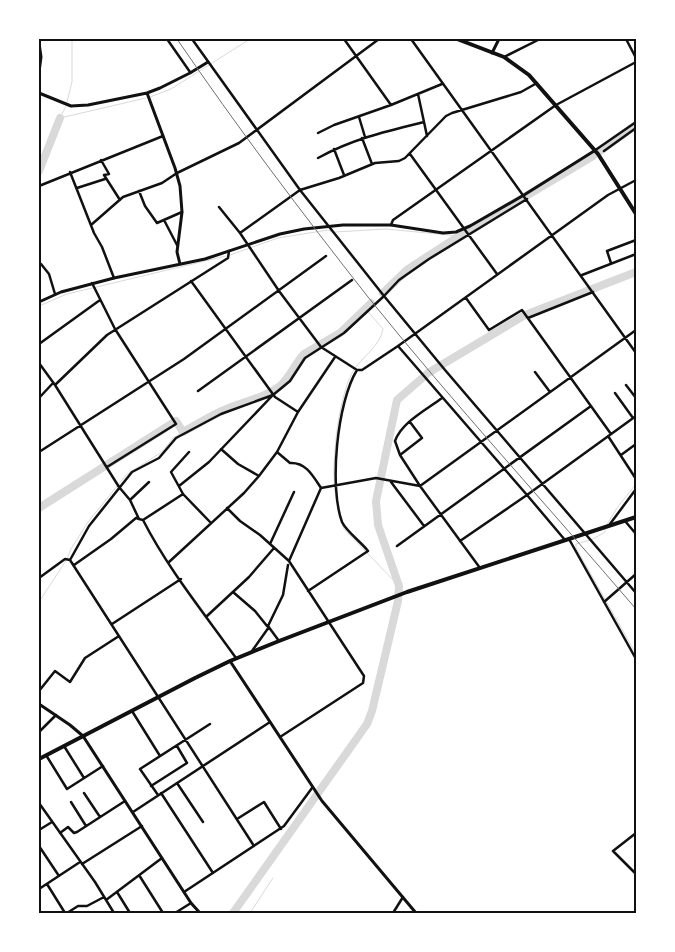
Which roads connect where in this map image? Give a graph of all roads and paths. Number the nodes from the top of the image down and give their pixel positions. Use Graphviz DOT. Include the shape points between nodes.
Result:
graph roads {
  1 [pos="166,39"];
  2 [pos="192,39"];
  3 [pos="344,39"];
  4 [pos="379,39"];
  5 [pos="411,39"];
  6 [pos="457,39"];
  7 [pos="499,39"];
  8 [pos="540,39"];
  9 [pos="626,39"];
  10 [pos="39,43"];
  11 [pos="492,53"];
  12 [pos="356,56"];
  13 [pos="504,57"];
  14 [pos="636,58"];
  15 [pos="208,62"];
  16 [pos="636,62"];
  17 [pos="39,72"];
  18 [pos="190,73"];
  19 [pos="537,83"];
  20 [pos="443,84"];
  21 [pos="147,93"];
  22 [pos="39,94"];
  23 [pos="418,94"];
  24 [pos="391,105"];
  25 [pos="556,105"];
  26 [pos="461,110"];
  27 [pos="359,116"];
  28 [pos="424,122"];
  29 [pos="636,122"];
  30 [pos="636,128"];
  31 [pos="257,130"];
  32 [pos="318,133"];
  33 [pos="163,136"];
  34 [pos="428,136"];
  35 [pos="364,137"];
  36 [pos="334,149"];
  37 [pos="491,150"];
  38 [pos="604,150"];
  39 [pos="594,151"];
  40 [pos="410,154"];
  41 [pos="318,158"];
  42 [pos="101,160"];
  43 [pos="372,164"];
  44 [pos="70,172"];
  45 [pos="177,173"];
  46 [pos="344,175"];
  47 [pos="106,179"];
  48 [pos="636,180"];
  49 [pos="39,186"];
  50 [pos="77,188"];
  51 [pos="620,188"];
  52 [pos="300,190"];
  53 [pos="436,190"];
  54 [pos="139,191"];
  55 [pos="524,195"];
  56 [pos="527,199"];
  57 [pos="120,200"];
  58 [pos="219,207"];
  59 [pos="182,212"];
  60 [pos="636,214"];
  61 [pos="164,220"];
  62 [pos="391,225"];
  63 [pos="91,226"];
  64 [pos="328,226"];
  65 [pos="464,230"];
  66 [pos="240,233"];
  67 [pos="469,235"];
  68 [pos="552,236"];
  69 [pos="636,240"];
  70 [pos="248,245"];
  71 [pos="178,247"];
  72 [pos="229,251"];
  73 [pos="636,254"];
  74 [pos="326,256"];
  75 [pos="611,263"];
  76 [pos="41,264"];
  77 [pos="180,264"];
  78 [pos="497,274"];
  79 [pos="581,275"];
  80 [pos="114,278"];
  81 [pos="352,280"];
  82 [pos="190,281"];
  83 [pos="92,283"];
  84 [pos="278,291"];
  85 [pos="593,292"];
  86 [pos="55,294"];
  87 [pos="384,296"];
  88 [pos="466,297"];
  89 [pos="100,300"];
  90 [pos="39,302"];
  91 [pos="300,318"];
  92 [pos="528,318"];
  93 [pos="115,329"];
  94 [pos="225,329"];
  95 [pos="636,330"];
  96 [pos="415,334"];
  97 [pos="626,338"];
  98 [pos="39,344"];
  99 [pos="398,346"];
  100 [pos="321,347"];
  101 [pos="636,353"];
  102 [pos="335,356"];
  103 [pos="245,357"];
  104 [pos="39,363"];
  105 [pos="357,370"];
  106 [pos="536,372"];
  107 [pos="570,377"];
  108 [pos="149,381"];
  109 [pos="54,384"];
  110 [pos="626,385"];
  111 [pos="198,392"];
  112 [pos="550,392"];
  113 [pos="615,393"];
  114 [pos="273,395"];
  115 [pos="39,398"];
  116 [pos="442,398"];
  117 [pos="636,398"];
  118 [pos="591,406"];
  119 [pos="298,412"];
  120 [pos="635,418"];
  121 [pos="410,422"];
  122 [pos="80,425"];
  123 [pos="497,430"];
  124 [pos="609,435"];
  125 [pos="480,442"];
  126 [pos="636,444"];
  127 [pos="221,449"];
  128 [pos="39,452"];
  129 [pos="189,452"];
  130 [pos="277,452"];
  131 [pos="400,455"];
  132 [pos="621,456"];
  133 [pos="520,458"];
  134 [pos="107,467"];
  135 [pos="504,468"];
  136 [pos="259,476"];
  137 [pos="636,479"];
  138 [pos="149,482"];
  139 [pos="391,482"];
  140 [pos="542,483"];
  141 [pos="336,485"];
  142 [pos="179,486"];
  143 [pos="420,486"];
  144 [pos="119,487"];
  145 [pos="321,488"];
  146 [pos="636,489"];
  147 [pos="294,492"];
  148 [pos="183,494"];
  149 [pos="527,495"];
  150 [pos="130,500"];
  151 [pos="227,508"];
  152 [pos="441,515"];
  153 [pos="636,517"];
  154 [pos="139,519"];
  155 [pos="143,520"];
  156 [pos="625,521"];
  157 [pos="211,523"];
  158 [pos="424,526"];
  159 [pos="610,526"];
  160 [pos="585,533"];
  161 [pos="636,534"];
  162 [pos="567,540"];
  163 [pos="460,541"];
  164 [pos="270,544"];
  165 [pos="397,546"];
  166 [pos="274,548"];
  167 [pos="70,560"];
  168 [pos="169,562"];
  169 [pos="289,562"];
  170 [pos="74,565"];
  171 [pos="480,568"];
  172 [pos="636,574"];
  173 [pos="39,578"];
  174 [pos="180,579"];
  175 [pos="627,582"];
  176 [pos="308,591"];
  177 [pos="233,592"];
  178 [pos="636,593"];
  179 [pos="604,602"];
  180 [pos="206,616"];
  181 [pos="329,622"];
  182 [pos="112,624"];
  183 [pos="268,627"];
  184 [pos="119,636"];
  185 [pos="279,641"];
  186 [pos="251,652"];
  187 [pos="236,658"];
  188 [pos="636,659"];
  189 [pos="230,661"];
  190 [pos="39,691"];
  191 [pos="158,697"];
  192 [pos="39,704"];
  193 [pos="132,711"];
  194 [pos="56,716"];
  195 [pos="270,722"];
  196 [pos="210,724"];
  197 [pos="39,732"];
  198 [pos="83,736"];
  199 [pos="280,737"];
  200 [pos="186,739"];
  201 [pos="64,746"];
  202 [pos="176,746"];
  203 [pos="46,755"];
  204 [pos="160,756"];
  205 [pos="39,759"];
  206 [pos="103,766"];
  207 [pos="203,766"];
  208 [pos="84,778"];
  209 [pos="177,782"];
  210 [pos="151,786"];
  211 [pos="313,788"];
  212 [pos="84,793"];
  213 [pos="159,794"];
  214 [pos="126,801"];
  215 [pos="71,802"];
  216 [pos="39,803"];
  217 [pos="132,812"];
  218 [pos="100,818"];
  219 [pos="237,819"];
  220 [pos="52,822"];
  221 [pos="203,822"];
  222 [pos="86,826"];
  223 [pos="142,826"];
  224 [pos="281,829"];
  225 [pos="39,830"];
  226 [pos="636,832"];
  227 [pos="60,833"];
  228 [pos="39,846"];
  229 [pos="254,846"];
  230 [pos="162,858"];
  231 [pos="81,863"];
  232 [pos="213,873"];
  233 [pos="636,874"];
  234 [pos="139,875"];
  235 [pos="59,876"];
  236 [pos="46,884"];
  237 [pos="39,889"];
  238 [pos="117,892"];
  239 [pos="184,892"];
  240 [pos="403,897"];
  241 [pos="105,899"];
  242 [pos="191,903"];
  243 [pos="66,913"];
  244 [pos="114,913"];
  245 [pos="130,913"];
  246 [pos="164,913"];
  247 [pos="175,913"];
  248 [pos="200,913"];
  249 [pos="393,913"];
  250 [pos="416,913"];
  1 -- 18 [label="street"];
  2 -- 15 [label="street"];
  3 -- 12 [label="street"];
  4 -- 12 [label="street"];
  5 -- 20 [label="street"];
  6 -- 11 [label="main road"];
  7 -- 11 [label="street"];
  8 -- 13 [label="street"];
  9 -- 14 [label="street"];
  10 -- 17 [label="street"];
  11 -- 13 [label="main road"];
  12 -- 24 [label="street"];
  12 -- 31 [label="street"];
  13 -- 19 [label="main road"];
  15 -- 18 [label="street"];
  15 -- 31 [label="street"];
  16 -- 25 [label="street"];
  18 -- 21 [label="street"];
  19 -- 25 [label="main road"];
  19 -- 26 [label="street" via="521,92"];
  20 -- 23 [label="street"];
  20 -- 26 [label="street"];
  21 -- 22 [label="street" via="79,106"];
  21 -- 33 [label="street"];
  23 -- 24 [label="street"];
  23 -- 28 [label="street"];
  24 -- 27 [label="street"];
  25 -- 37 [label="street"];
  25 -- 39 [label="main road"];
  26 -- 34 [label="street" via="446,116"];
  26 -- 37 [label="street"];
  27 -- 32 [label="street"];
  27 -- 35 [label="street"];
  28 -- 34 [label="street"];
  28 -- 35 [label="street"];
  29 -- 39 [label="street"];
  30 -- 38 [label="street"];
  31 -- 45 [label="street" via="239,143"];
  31 -- 52 [label="street"];
  33 -- 42 [label="street"];
  33 -- 45 [label="street"];
  34 -- 40 [label="street"];
  35 -- 36 [label="street"];
  35 -- 43 [label="street"];
  36 -- 41 [label="street"];
  36 -- 46 [label="street"];
  37 -- 53 [label="street"];
  37 -- 55 [label="street"];
  39 -- 51 [label="main road"];
  39 -- 55 [label="street"];
  40 -- 43 [label="street" via="399,160"];
  40 -- 53 [label="street"];
  42 -- 44 [label="street"];
  42 -- 47 [label="street" via="109,174 104,175"];
  43 -- 46 [label="street"];
  44 -- 49 [label="street"];
  44 -- 50 [label="street"];
  45 -- 54 [label="street"];
  45 -- 59 [label="street"];
  46 -- 52 [label="street"];
  47 -- 50 [label="street"];
  47 -- 57 [label="street"];
  48 -- 51 [label="street"];
  50 -- 63 [label="street"];
  51 -- 60 [label="main road"];
  51 -- 68 [label="street"];
  52 -- 64 [label="street"];
  52 -- 66 [label="street"];
  53 -- 62 [label="street" via="393,220"];
  53 -- 65 [label="street"];
  54 -- 57 [label="street"];
  54 -- 61 [label="street" via="157,223"];
  55 -- 56 [label="street"];
  55 -- 65 [label="street"];
  56 -- 67 [label="street"];
  56 -- 68 [label="street"];
  57 -- 63 [label="street"];
  58 -- 66 [label="street"];
  59 -- 61 [label="street"];
  59 -- 71 [label="street"];
  61 -- 71 [label="street"];
  62 -- 64 [label="street"];
  62 -- 65 [label="street" via="443,232"];
  63 -- 80 [label="street"];
  64 -- 70 [label="street" via="280,234"];
  64 -- 87 [label="street"];
  65 -- 67 [label="street"];
  66 -- 70 [label="street"];
  67 -- 78 [label="street"];
  67 -- 87 [label="street" via="399,280"];
  68 -- 78 [label="street"];
  68 -- 79 [label="street"];
  69 -- 75 [label="street" via="607,251"];
  70 -- 72 [label="street"];
  70 -- 84 [label="street"];
  71 -- 77 [label="street"];
  72 -- 77 [label="street"];
  72 -- 82 [label="street" via="228,258"];
  73 -- 75 [label="street"];
  74 -- 84 [label="street"];
  75 -- 79 [label="street"];
  76 -- 86 [label="street" via="49,274"];
  77 -- 80 [label="street"];
  78 -- 88 [label="street"];
  79 -- 85 [label="street"];
  80 -- 83 [label="street"];
  81 -- 91 [label="street"];
  82 -- 93 [label="street"];
  82 -- 94 [label="street"];
  83 -- 86 [label="street"];
  83 -- 89 [label="street"];
  84 -- 91 [label="street"];
  84 -- 94 [label="street"];
  85 -- 92 [label="street"];
  85 -- 97 [label="street"];
  86 -- 90 [label="street"];
  87 -- 96 [label="street"];
  87 -- 100 [label="street" via="344,333"];
  88 -- 92 [label="street" via="489,330 522,310"];
  88 -- 96 [label="street"];
  89 -- 93 [label="street"];
  89 -- 98 [label="street"];
  91 -- 100 [label="street"];
  91 -- 103 [label="street"];
  92 -- 107 [label="street"];
  93 -- 108 [label="street"];
  93 -- 109 [label="street"];
  94 -- 103 [label="street"];
  94 -- 108 [label="street"];
  95 -- 97 [label="street"];
  96 -- 99 [label="street"];
  96 -- 123 [label="street"];
  97 -- 101 [label="street"];
  97 -- 107 [label="street"];
  99 -- 105 [label="street"];
  99 -- 116 [label="street"];
  100 -- 102 [label="street"];
  100 -- 114 [label="street" via="305,358 290,381"];
  102 -- 105 [label="street"];
  102 -- 119 [label="street"];
  103 -- 111 [label="street"];
  103 -- 114 [label="street"];
  104 -- 109 [label="street"];
  105 -- 141 [label="street" via="343,406"];
  106 -- 112 [label="street"];
  107 -- 112 [label="street"];
  107 -- 118 [label="street"];
  108 -- 122 [label="street"];
  108 -- 134 [label="street" via="176,424"];
  109 -- 115 [label="street"];
  109 -- 122 [label="street"];
  110 -- 117 [label="street"];
  112 -- 123 [label="street"];
  113 -- 120 [label="street"];
  114 -- 119 [label="street"];
  114 -- 127 [label="street"];
  114 -- 144 [label="street" via="221,414 176,438 159,458 132,472"];
  116 -- 121 [label="street"];
  116 -- 125 [label="street"];
  118 -- 124 [label="street"];
  118 -- 133 [label="street"];
  119 -- 130 [label="street"];
  120 -- 124 [label="street"];
  121 -- 131 [label="street" via="398,432 395,441"];
  121 -- 131 [label="street" via="422,438"];
  122 -- 128 [label="street"];
  122 -- 134 [label="street"];
  123 -- 125 [label="street"];
  123 -- 133 [label="street"];
  124 -- 132 [label="street"];
  124 -- 140 [label="street"];
  125 -- 135 [label="street"];
  125 -- 143 [label="street"];
  126 -- 132 [label="street"];
  127 -- 136 [label="street"];
  127 -- 142 [label="street"];
  129 -- 142 [label="street" via="170,472"];
  130 -- 136 [label="street"];
  130 -- 145 [label="street" via="290,463 310,470"];
  131 -- 143 [label="street"];
  132 -- 137 [label="street"];
  133 -- 135 [label="street"];
  133 -- 140 [label="street"];
  134 -- 144 [label="street"];
  135 -- 149 [label="street"];
  135 -- 152 [label="street"];
  136 -- 151 [label="street"];
  138 -- 150 [label="street"];
  139 -- 141 [label="street" via="376,478"];
  139 -- 143 [label="street"];
  139 -- 158 [label="street"];
  140 -- 149 [label="street"];
  140 -- 160 [label="street"];
  141 -- 145 [label="street"];
  141 -- 176 [label="street" via="342,522 368,551"];
  142 -- 148 [label="street"];
  143 -- 152 [label="street"];
  144 -- 150 [label="street"];
  144 -- 167 [label="street" via="89,526"];
  145 -- 169 [label="street"];
  146 -- 159 [label="street"];
  147 -- 164 [label="street"];
  148 -- 155 [label="street"];
  148 -- 157 [label="street"];
  149 -- 162 [label="street"];
  149 -- 163 [label="street"];
  150 -- 154 [label="street"];
  151 -- 157 [label="street"];
  151 -- 164 [label="street"];
  152 -- 158 [label="street"];
  152 -- 163 [label="street"];
  153 -- 156 [label="main road"];
  154 -- 155 [label="street"];
  154 -- 170 [label="street" via="136,518"];
  155 -- 168 [label="street"];
  156 -- 159 [label="main road"];
  156 -- 161 [label="street"];
  157 -- 168 [label="street"];
  158 -- 165 [label="street"];
  159 -- 160 [label="main road"];
  160 -- 162 [label="main road"];
  160 -- 175 [label="street"];
  162 -- 171 [label="main road"];
  162 -- 179 [label="street"];
  163 -- 171 [label="street"];
  164 -- 166 [label="street"];
  166 -- 169 [label="street"];
  166 -- 177 [label="street"];
  167 -- 170 [label="street"];
  167 -- 173 [label="street" via="65,559"];
  168 -- 174 [label="street"];
  169 -- 176 [label="street"];
  169 -- 183 [label="street" via="283,595"];
  170 -- 182 [label="street"];
  171 -- 181 [label="main road"];
  172 -- 175 [label="street"];
  174 -- 180 [label="street"];
  174 -- 182 [label="street"];
  175 -- 178 [label="street"];
  175 -- 179 [label="street"];
  176 -- 181 [label="street"];
  177 -- 180 [label="street"];
  177 -- 183 [label="street"];
  179 -- 188 [label="street"];
  180 -- 187 [label="street"];
  181 -- 185 [label="main road"];
  181 -- 199 [label="street" via="364,676 363,683"];
  182 -- 184 [label="street"];
  183 -- 185 [label="street"];
  183 -- 186 [label="street"];
  184 -- 190 [label="street" via="84,658 70,682 55,671"];
  184 -- 191 [label="street"];
  185 -- 186 [label="main road"];
  186 -- 187 [label="main road"];
  187 -- 189 [label="main road"];
  189 -- 191 [label="main road"];
  189 -- 195 [label="street"];
  191 -- 193 [label="main road"];
  191 -- 200 [label="street"];
  192 -- 194 [label="street"];
  193 -- 198 [label="main road"];
  193 -- 204 [label="street"];
  194 -- 197 [label="street"];
  194 -- 198 [label="street"];
  195 -- 199 [label="street"];
  195 -- 207 [label="street"];
  196 -- 200 [label="street"];
  198 -- 201 [label="main road"];
  198 -- 206 [label="street"];
  199 -- 211 [label="street"];
  200 -- 202 [label="street"];
  200 -- 207 [label="street"];
  201 -- 203 [label="main road"];
  201 -- 208 [label="street"];
  202 -- 204 [label="street"];
  202 -- 210 [label="street" via="188,763"];
  203 -- 205 [label="main road"];
  203 -- 208 [label="street" via="67,789"];
  204 -- 210 [label="street" via="140,769"];
  206 -- 208 [label="street"];
  206 -- 214 [label="street"];
  207 -- 209 [label="street"];
  207 -- 219 [label="street"];
  209 -- 213 [label="street"];
  209 -- 221 [label="street"];
  210 -- 213 [label="street"];
  211 -- 224 [label="street"];
  211 -- 240 [label="street"];
  212 -- 218 [label="street"];
  213 -- 217 [label="street"];
  213 -- 232 [label="street"];
  214 -- 217 [label="street"];
  214 -- 218 [label="street"];
  215 -- 222 [label="street"];
  216 -- 220 [label="street"];
  217 -- 223 [label="street"];
  218 -- 222 [label="street"];
  219 -- 224 [label="street" via="264,802"];
  219 -- 229 [label="street"];
  220 -- 225 [label="street"];
  220 -- 227 [label="street"];
  222 -- 227 [label="street" via="74,833 68,827"];
  223 -- 230 [label="street"];
  223 -- 231 [label="street"];
  224 -- 229 [label="street"];
  226 -- 233 [label="street" via="613,851"];
  227 -- 231 [label="street"];
  228 -- 235 [label="street"];
  229 -- 232 [label="street"];
  230 -- 234 [label="street"];
  230 -- 239 [label="street"];
  231 -- 235 [label="street"];
  231 -- 241 [label="street"];
  232 -- 239 [label="street"];
  234 -- 238 [label="street"];
  234 -- 246 [label="street"];
  235 -- 236 [label="street"];
  236 -- 237 [label="street"];
  236 -- 243 [label="street"];
  238 -- 241 [label="street"];
  238 -- 245 [label="street"];
  239 -- 242 [label="street"];
  240 -- 249 [label="street"];
  240 -- 250 [label="street"];
  241 -- 243 [label="street" via="88,906 78,906"];
  241 -- 244 [label="street"];
  242 -- 247 [label="street"];
  242 -- 248 [label="street"];
}
